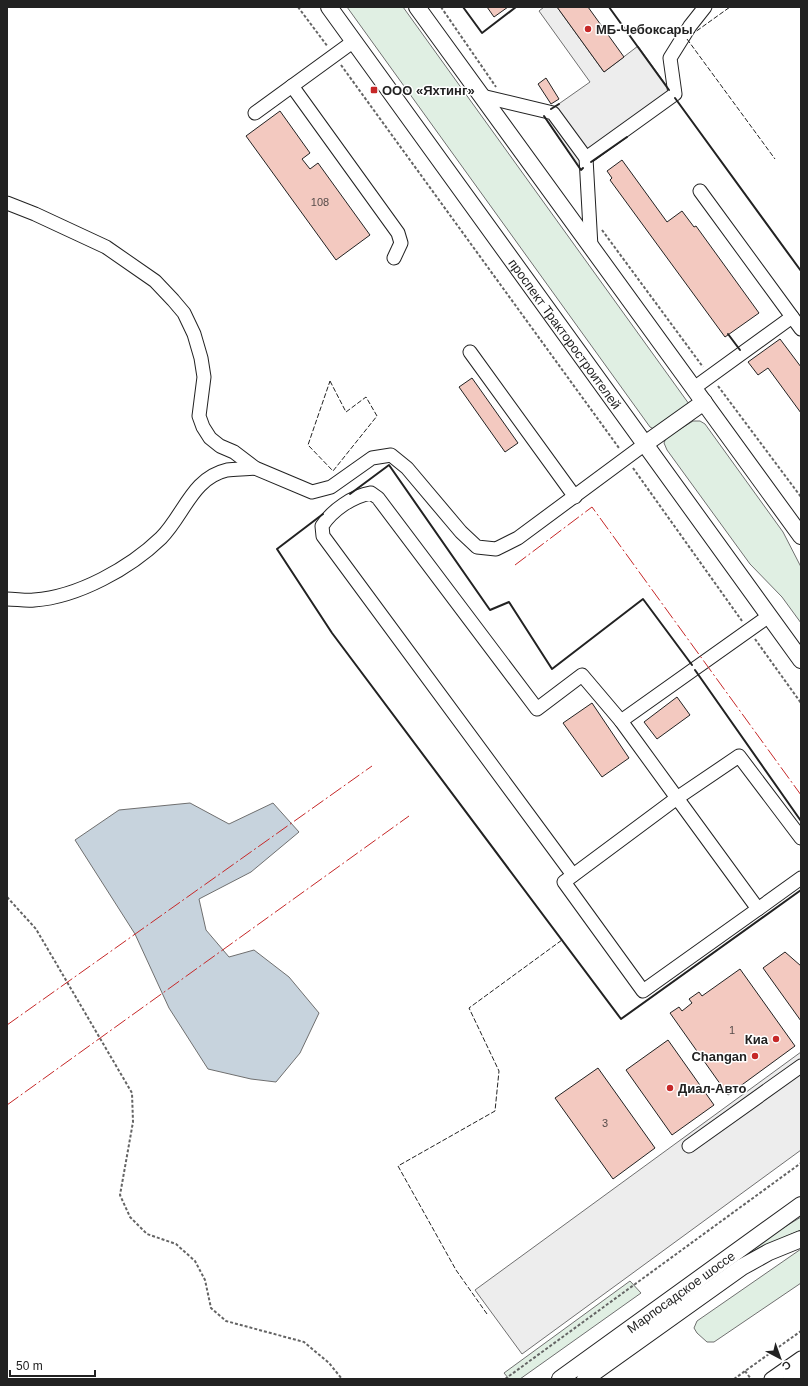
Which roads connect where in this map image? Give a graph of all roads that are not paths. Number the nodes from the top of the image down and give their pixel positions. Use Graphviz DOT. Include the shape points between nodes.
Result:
graph roads {
  1 [pos="329,7"];
  2 [pos="417,7"];
  3 [pos="706,7"];
  4 [pos="354,41"];
  5 [pos="292,86"];
  6 [pos="482,96"];
  7 [pos="255,113"];
  8 [pos="586,158"];
  9 [pos="700,191"];
  10 [pos="7,203"];
  11 [pos="591,247"];
  12 [pos="394,258"];
  13 [pos="792,317"];
  14 [pos="801,329"];
  15 [pos="470,352"];
  16 [pos="694,388"];
  17 [pos="704,402"];
  18 [pos="645,444"];
  19 [pos="254,468"];
  20 [pos="575,497"];
  21 [pos="801,536"];
  22 [pos="7,599"];
  23 [pos="769,616"];
  24 [pos="798,653"];
  25 [pos="621,721"];
  26 [pos="677,798"];
  27 [pos="801,838"];
  28 [pos="573,875"];
  29 [pos="801,878"];
  30 [pos="758,909"];
  31 [pos="801,1066"];
  32 [pos="689,1146"];
  33 [pos="801,1205"];
  34 [pos="801,1239"];
  35 [pos="801,1358"];
  36 [pos="801,1371"];
  37 [pos="560,1379"];
  38 [pos="585,1379"];
  39 [pos="771,1379"];
  40 [pos="790,1379"];
  1 -- 4 [label="main road, проспект Тракторостроителей"];
  2 -- 6 [label="main road"];
  3 -- 8 [label="street" via="690,26 670,58 675,94"];
  4 -- 5 [label="street"];
  4 -- 18 [label="main road, проспект Тракторостроителей"];
  5 -- 7 [label="street"];
  5 -- 12 [label="street" via="398,233 401,243"];
  6 -- 8 [label="street" via="552,113"];
  6 -- 11 [label="main road"];
  8 -- 11 [label="street"];
  9 -- 13 [label="street"];
  10 -- 19 [label="street" via="106,247 156,281 184,313 194,334 204,378 200,416 203,427 210,438"];
  11 -- 16 [label="main road"];
  13 -- 14 [label="street"];
  13 -- 16 [label="street"];
  15 -- 20 [label="street"];
  16 -- 17 [label="main road"];
  17 -- 18 [label="main road"];
  17 -- 21 [label="main road"];
  18 -- 20 [label="street"];
  18 -- 23 [label="main road, проспект Тракторостроителей"];
  19 -- 20 [label="street" via="312,492 331,487 372,458 391,455 407,468 460,532 477,547 496,549 518,538"];
  19 -- 22 [label="street" via="227,470 211,476 199,485 162,537 141,556 115,573 54,597 34,600"];
  23 -- 24 [label="main road, проспект Тракторостроителей"];
  23 -- 25 [label="street"];
  25 -- 26 [label="street"];
  25 -- 28 [label="street" via="582,675 537,709 378,498 371,493 360,495 328,516 322,526 323,536"];
  26 -- 27 [label="street" via="739,756"];
  26 -- 28 [label="street"];
  26 -- 30 [label="street"];
  28 -- 30 [label="street" via="564,882 643,991"];
  29 -- 30 [label="street"];
  31 -- 32 [label="street"];
  33 -- 37 [label="main road, Марпосадское шоссе"];
  34 -- 38 [label="main road, Марпосадское шоссе" via="742,1267"];
  35 -- 39 [label="street"];
  36 -- 40 [label="street"];
}
